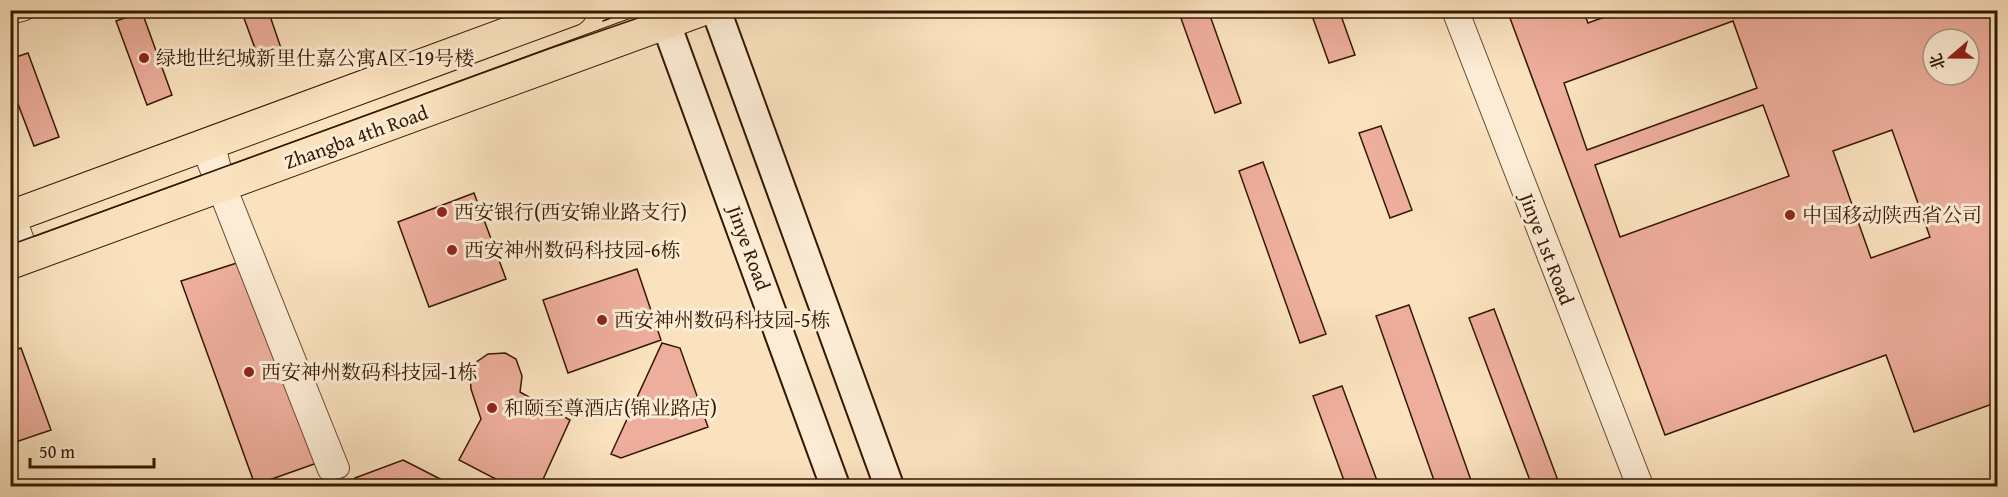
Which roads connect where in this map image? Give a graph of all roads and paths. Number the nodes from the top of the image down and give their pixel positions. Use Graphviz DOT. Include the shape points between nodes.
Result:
graph roads {
  1 [pos="25,10"];
  2 [pos="572,10"];
  3 [pos="701,10"];
  4 [pos="716,10"];
  5 [pos="1437,10"];
  6 [pos="1455,10"];
  7 [pos="10,14"];
  8 [pos="663,17"];
  9 [pos="208,144"];
  10 [pos="221,186"];
  11 [pos="12,212"];
  12 [pos="20,260"];
  13 [pos="835,486"];
  14 [pos="889,486"];
  15 [pos="1622,486"];
  16 [pos="1640,486"];
  1 -- 7 [label="street"];
  2 -- 9 [label="main road"];
  3 -- 8 [label="main road, Zhangba 4th Road"];
  4 -- 14 [label="main road"];
  5 -- 15 [label="street, Jinye 1st Road"];
  6 -- 16 [label="street, Jinye 1st Road"];
  8 -- 10 [label="main road, Zhangba 4th Road"];
  8 -- 13 [label="main road, Jinye Road"];
  9 -- 10 [label="street"];
  9 -- 11 [label="main road"];
  10 -- 10 [label="street" via="328,470 339,468"];
  10 -- 12 [label="main road, Zhangba 4th Road"];
  11 -- 12 [label="street"];
}
